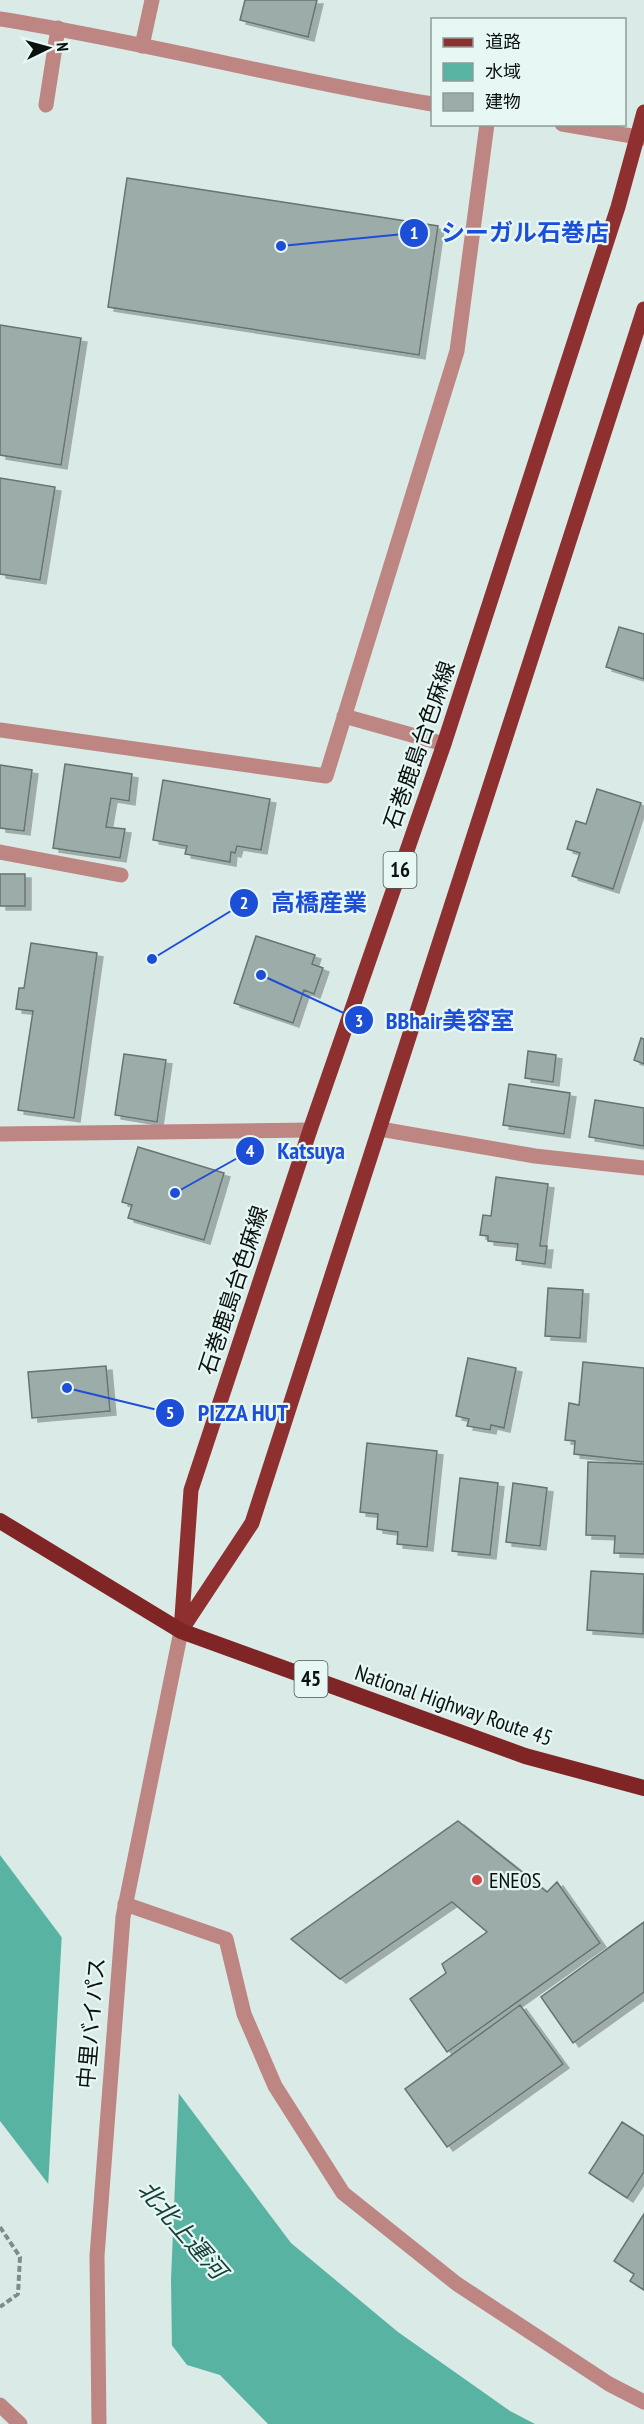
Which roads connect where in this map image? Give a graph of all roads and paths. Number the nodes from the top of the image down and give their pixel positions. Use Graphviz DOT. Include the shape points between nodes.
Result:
graph roads {
  1 [pos="152,0"];
  2 [pos="0,19"];
  3 [pos="58,28"];
  4 [pos="142,46"];
  5 [pos="431,104"];
  6 [pos="46,105"];
  7 [pos="644,112"];
  8 [pos="487,126"];
  9 [pos="573,126"];
  10 [pos="640,138"];
  11 [pos="644,309"];
  12 [pos="344,716"];
  13 [pos="0,730"];
  14 [pos="444,744"];
  15 [pos="0,852"];
  16 [pos="122,875"];
  17 [pos="380,1129"];
  18 [pos="310,1130"];
  19 [pos="0,1134"];
  20 [pos="644,1168"];
  21 [pos="0,1521"];
  22 [pos="181,1631"];
  23 [pos="644,1788"];
  24 [pos="124,1910"];
  25 [pos="0,2227"];
  26 [pos="0,2307"];
  27 [pos="644,2402"];
  28 [pos="0,2405"];
  29 [pos="20,2424"];
  30 [pos="99,2424"];
  1 -- 4 [label="street"];
  2 -- 3 [label="street"];
  3 -- 4 [label="street"];
  3 -- 6 [label="street"];
  4 -- 5 [label="street"];
  7 -- 10 [label="main road, 石巻鹿島台色麻線 / 16"];
  8 -- 12 [label="street" via="457,351"];
  9 -- 10 [label="street"];
  10 -- 14 [label="main road, 石巻鹿島台色麻線 / 16"];
  11 -- 17 [label="main road"];
  12 -- 13 [label="street" via="326,776"];
  12 -- 14 [label="street"];
  14 -- 18 [label="main road, 石巻鹿島台色麻線 / 16"];
  15 -- 16 [label="street"];
  17 -- 20 [label="street" via="535,1156"];
  17 -- 22 [label="main road" via="252,1523"];
  18 -- 19 [label="street"];
  18 -- 22 [label="main road, 石巻鹿島台色麻線 / 16" via="191,1490"];
  21 -- 22 [label="highway, National Highway Route 45 / 45"];
  22 -- 23 [label="highway, National Highway Route 45 / 45" via="525,1756"];
  22 -- 24 [label="street, 中里バイパス"];
  24 -- 27 [label="street" via="226,1939 244,2014 276,2086 343,2193 457,2284 609,2384"];
  24 -- 30 [label="street, 中里バイパス" via="97,2256"];
  25 -- 26 [label="path" via="20,2257 18,2294"];
  28 -- 29 [label="street"];
}
